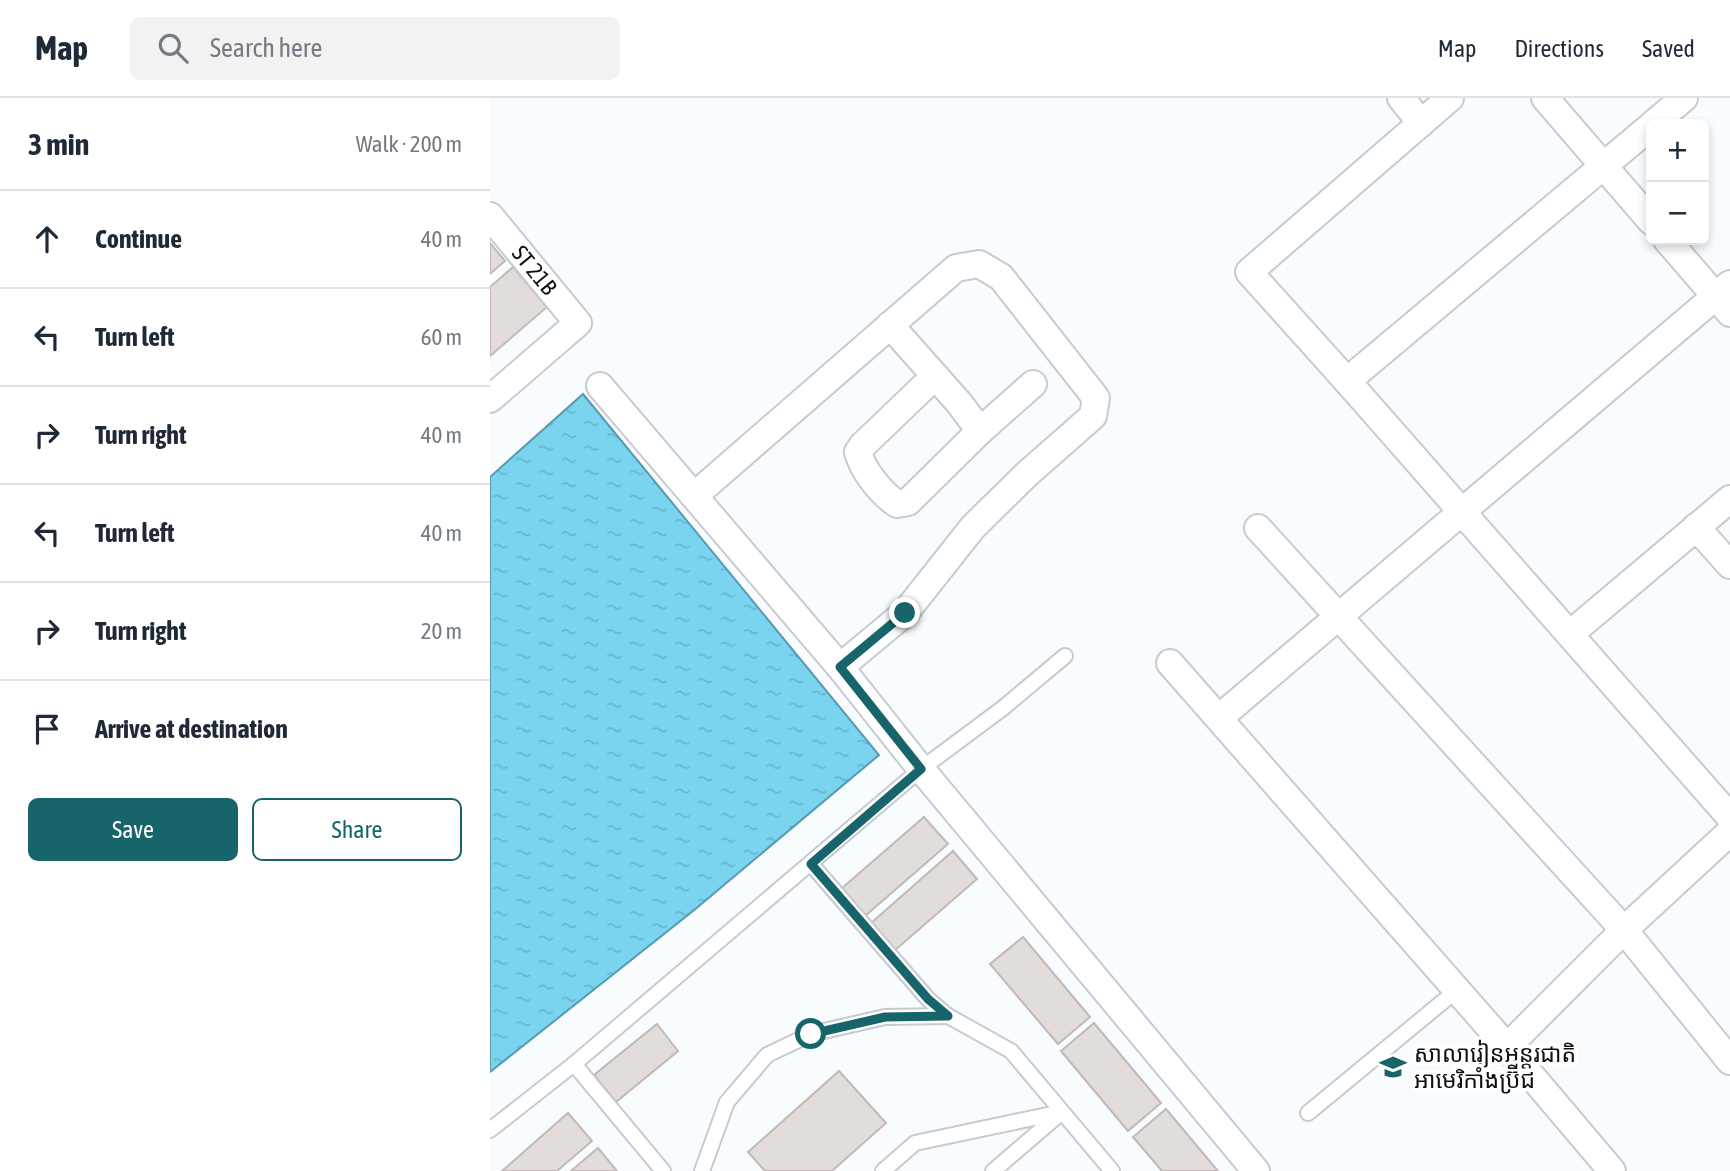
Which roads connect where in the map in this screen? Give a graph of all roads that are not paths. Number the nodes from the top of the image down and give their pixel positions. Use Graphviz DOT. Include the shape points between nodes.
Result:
graph roads {
  1 [pos="1401,98"];
  2 [pos="1450,98"];
  3 [pos="1545,98"];
  4 [pos="1684,98"];
  5 [pos="1659,119"];
  6 [pos="1421,123"];
  7 [pos="1646,130"];
  8 [pos="1603,166"];
  9 [pos="1646,215"];
  10 [pos="490,216"];
  11 [pos="1672,245"];
  12 [pos="1725,298"];
  13 [pos="890,325"];
  14 [pos="935,376"];
  15 [pos="1348,381"];
  16 [pos="1033,384"];
  17 [pos="600,386"];
  18 [pos="490,398"];
  19 [pos="979,431"];
  20 [pos="694,496"];
  21 [pos="1730,499"];
  22 [pos="1462,512"];
  23 [pos="1696,527"];
  24 [pos="1258,528"];
  25 [pos="1730,565"];
  26 [pos="1339,616"];
  27 [pos="1570,634"];
  28 [pos="1065,656"];
  29 [pos="1170,663"];
  30 [pos="840,667"];
  31 [pos="1219,718"];
  32 [pos="921,769"];
  33 [pos="1730,817"];
  34 [pos="1730,832"];
  35 [pos="811,864"];
  36 [pos="1624,930"];
  37 [pos="1457,990"];
  38 [pos="948,1016"];
  39 [pos="1507,1047"];
  40 [pos="1730,1061"];
  41 [pos="574,1065"];
  42 [pos="1062,1112"];
  43 [pos="1308,1113"];
  44 [pos="490,1130"];
  45 [pos="663,1171"];
  46 [pos="702,1171"];
  47 [pos="883,1171"];
  48 [pos="993,1171"];
  49 [pos="1112,1171"];
  50 [pos="1256,1171"];
  51 [pos="1612,1171"];
  1 -- 6 [label="street"];
  2 -- 6 [label="street"];
  3 -- 8 [label="street"];
  4 -- 5 [label="street"];
  6 -- 15 [label="street" via="1249,272"];
  7 -- 8 [label="street"];
  8 -- 9 [label="street"];
  8 -- 15 [label="street"];
  10 -- 18 [label="street" via="578,323"];
  11 -- 12 [label="street"];
  12 -- 22 [label="street"];
  13 -- 14 [label="street"];
  13 -- 20 [label="street"];
  13 -- 30 [label="street" via="956,268 979,264 1001,277 1096,398 1093,416 973,527 905,613"];
  14 -- 19 [label="street"];
  14 -- 19 [label="street" via="858,452 888,498 897,504 908,502"];
  15 -- 22 [label="street"];
  16 -- 19 [label="street"];
  17 -- 20 [label="street"];
  20 -- 30 [label="street"];
  21 -- 23 [label="street"];
  22 -- 26 [label="street"];
  22 -- 27 [label="street"];
  23 -- 25 [label="street"];
  23 -- 27 [label="street"];
  24 -- 26 [label="street"];
  26 -- 31 [label="street"];
  26 -- 36 [label="street"];
  27 -- 33 [label="street"];
  28 -- 32 [label="lane"];
  29 -- 31 [label="street"];
  30 -- 32 [label="street"];
  31 -- 37 [label="street"];
  32 -- 35 [label="lane"];
  32 -- 50 [label="street"];
  34 -- 36 [label="street"];
  35 -- 38 [label="lane"];
  35 -- 41 [label="lane"];
  36 -- 39 [label="street"];
  36 -- 40 [label="street"];
  37 -- 39 [label="street"];
  37 -- 43 [label="lane"];
  38 -- 42 [label="lane" via="1011,1051"];
  38 -- 46 [label="lane" via="885,1017 811,1034 767,1055 727,1102"];
  39 -- 51 [label="street"];
  41 -- 44 [label="lane"];
  41 -- 45 [label="lane"];
  42 -- 47 [label="lane" via="915,1143"];
  42 -- 48 [label="lane"];
  42 -- 49 [label="lane"];
}
